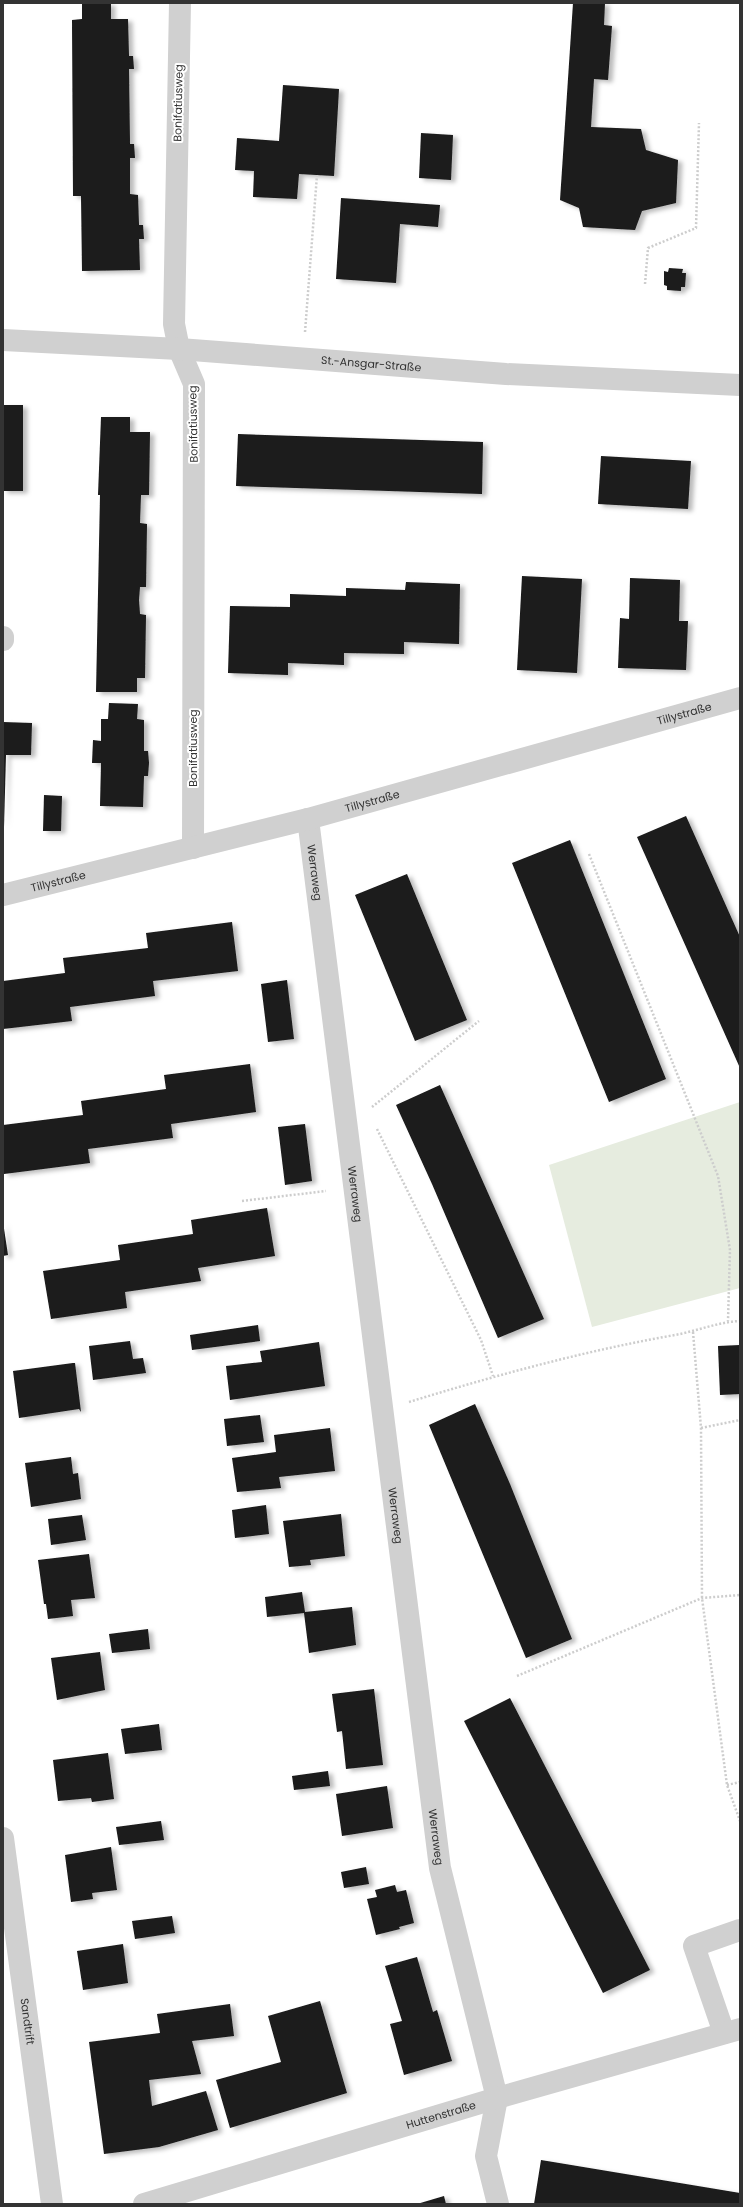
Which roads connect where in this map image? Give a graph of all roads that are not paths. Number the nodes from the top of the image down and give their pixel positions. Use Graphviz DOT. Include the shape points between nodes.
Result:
graph roads {
  1 [pos="180,3"];
  2 [pos="3,340"];
  3 [pos="179,349"];
  4 [pos="740,385"];
  5 [pos="740,698"];
  6 [pos="308,819"];
  7 [pos="193,848"];
  8 [pos="3,895"];
  9 [pos="3,1838"];
  10 [pos="9,1930"];
  11 [pos="740,1930"];
  12 [pos="732,2031"];
  13 [pos="497,2098"];
  14 [pos="52,2204"];
  15 [pos="144,2204"];
  16 [pos="498,2204"];
  1 -- 3 [label="street, Bonifatiusweg" via="174,324"];
  2 -- 3 [label="street, St.-Ansgar-Straße"];
  3 -- 4 [label="street, St.-Ansgar-Straße" via="506,374"];
  3 -- 7 [label="street, Bonifatiusweg" via="194,384"];
  5 -- 6 [label="street, Tillystraße"];
  6 -- 7 [label="street, Tillystraße"];
  6 -- 13 [label="street, Werraweg" via="440,1868"];
  7 -- 8 [label="street, Tillystraße"];
  9 -- 10 [label="street, Sandtrift"];
  10 -- 14 [label="street, Sandtrift"];
  11 -- 12 [label="street" via="694,1946"];
  12 -- 13 [label="street, Huttenstraße"];
  13 -- 15 [label="street, Huttenstraße"];
  13 -- 16 [label="street, Werraweg" via="486,2156"];
}
